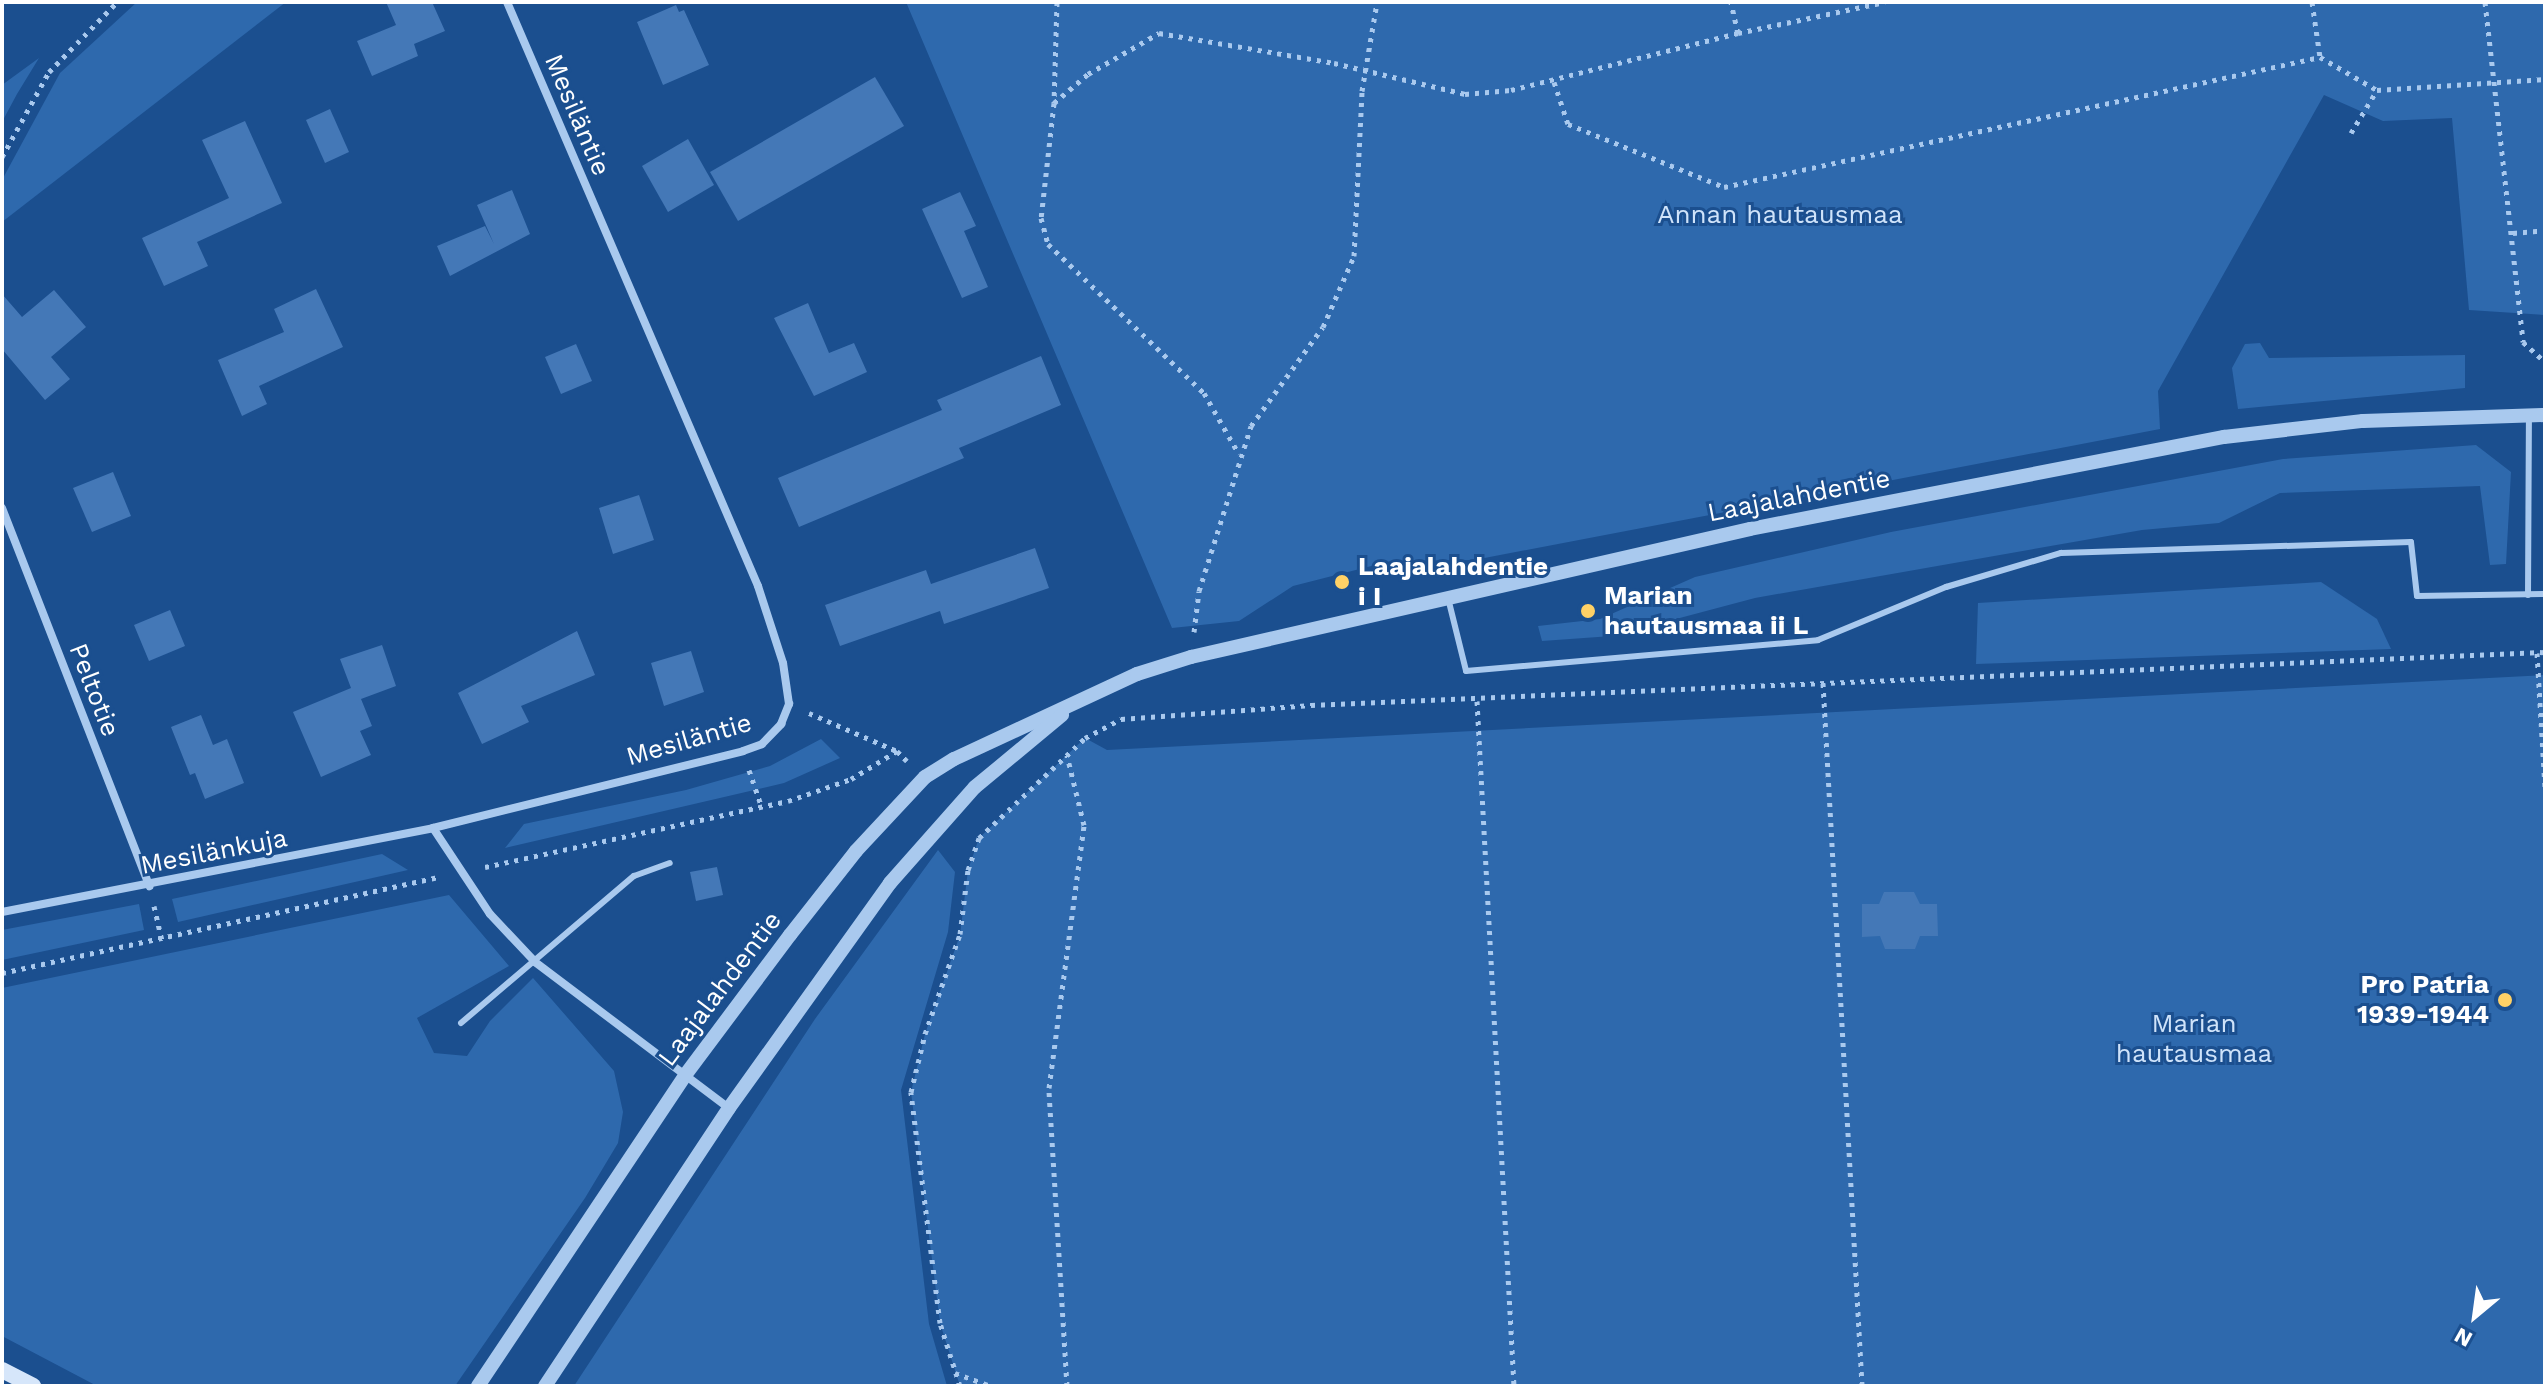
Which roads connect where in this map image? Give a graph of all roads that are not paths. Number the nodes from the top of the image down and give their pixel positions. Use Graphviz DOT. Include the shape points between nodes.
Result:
graph roads {
  1 [pos="507,2"];
  2 [pos="2529,414"];
  3 [pos="2545,415"];
  4 [pos="2,508"];
  5 [pos="2545,594"];
  6 [pos="2528,595"];
  7 [pos="1448,598"];
  8 [pos="1077,702"];
  9 [pos="433,828"];
  10 [pos="670,863"];
  11 [pos="149,886"];
  12 [pos="2,912"];
  13 [pos="535,962"];
  14 [pos="461,1023"];
  15 [pos="686,1074"];
  16 [pos="729,1108"];
  17 [pos="2,1370"];
  18 [pos="33,1386"];
  19 [pos="478,1386"];
  20 [pos="545,1386"];
  1 -- 9 [label="street, Mesiläntie" via="758,586 783,663 789,704 781,724 762,744 743,751"];
  2 -- 3 [label="street, Laajalahdentie"];
  2 -- 6 [label="lane"];
  2 -- 7 [label="street, Laajalahdentie" via="2363,421 2224,437 1750,529"];
  4 -- 11 [label="street, Peltotie"];
  5 -- 6 [label="lane"];
  6 -- 7 [label="lane" via="2417,596 2411,542 2061,553 1946,587 1818,640 1466,671"];
  7 -- 8 [label="street, Laajalahdentie" via="1191,657"];
  8 -- 15 [label="street, Laajalahdentie" via="925,777 856,851"];
  8 -- 16 [label="street, Laajalahdentie" via="952,810 890,883"];
  9 -- 11 [label="street, Mesilänkuja"];
  9 -- 13 [label="street" via="490,914"];
  10 -- 13 [label="lane" via="634,876"];
  11 -- 12 [label="street, Mesilänkuja"];
  13 -- 14 [label="lane"];
  13 -- 15 [label="street"];
  15 -- 16 [label="street"];
  15 -- 19 [label="street, Laajalahdentie"];
  16 -- 20 [label="street, Laajalahdentie"];
  17 -- 18 [label="main road"];
}
